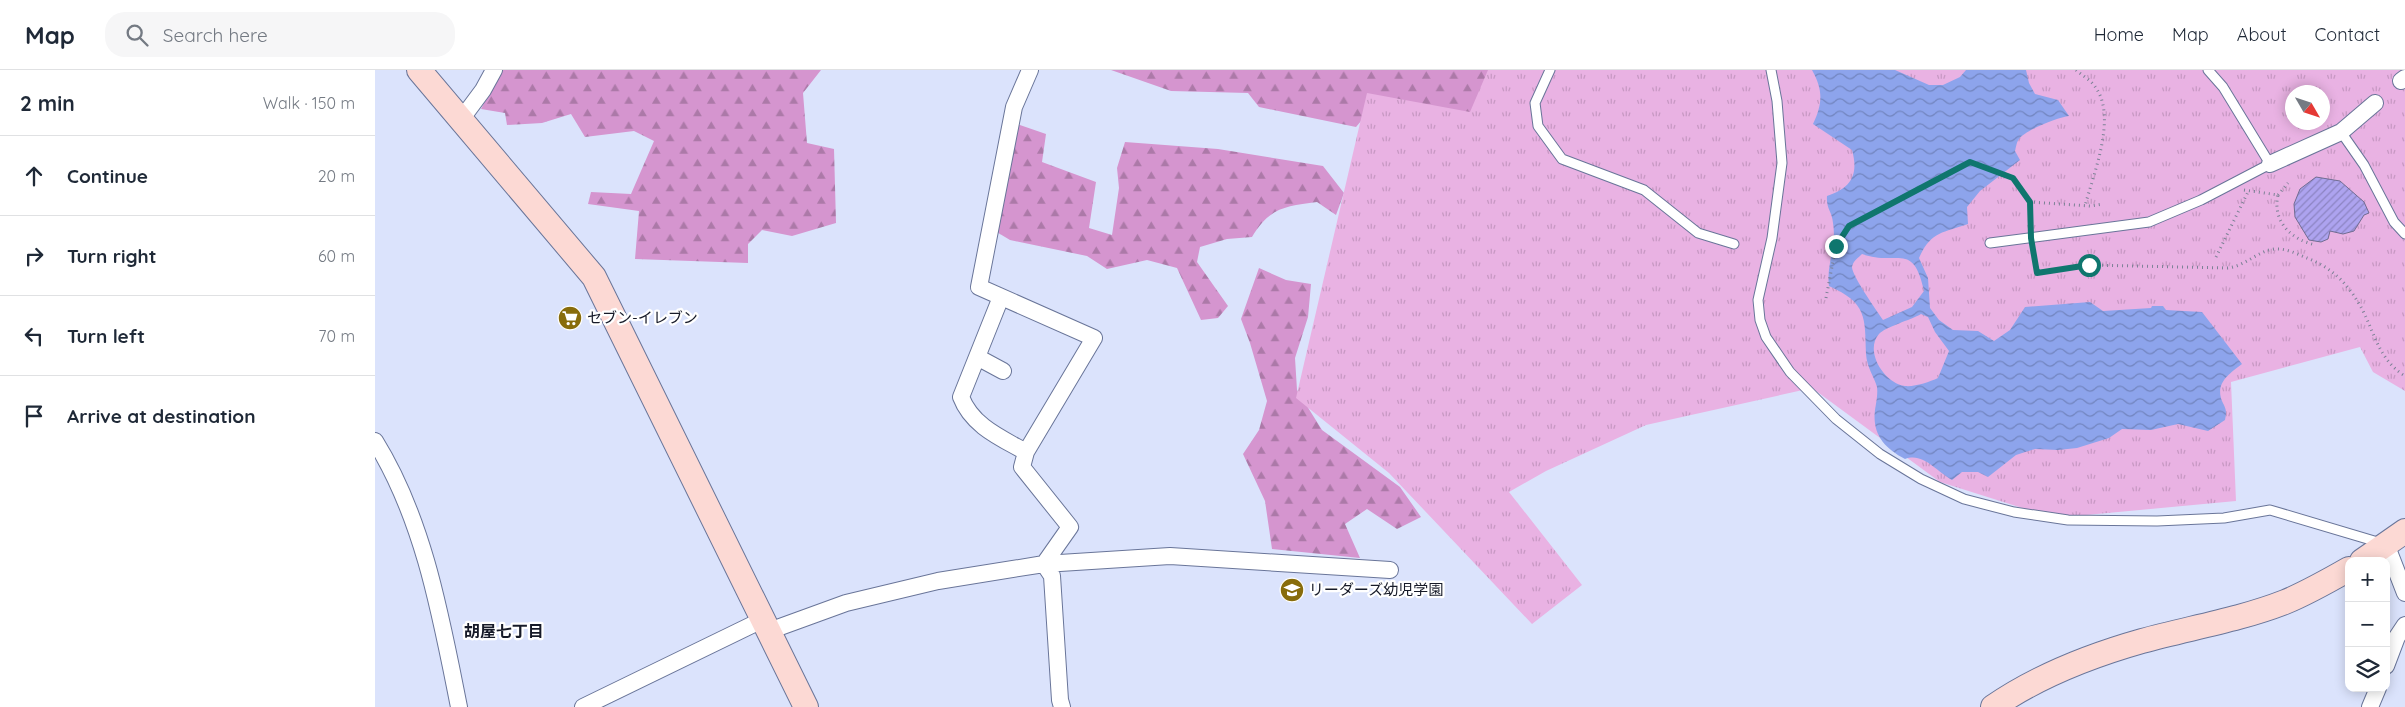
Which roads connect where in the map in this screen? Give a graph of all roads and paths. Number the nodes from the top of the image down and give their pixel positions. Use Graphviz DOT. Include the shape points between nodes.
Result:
graph roads {
  1 [pos="419,70"];
  2 [pos="494,70"];
  3 [pos="1029,70"];
  4 [pos="1550,70"];
  5 [pos="1771,70"];
  6 [pos="2076,70"];
  7 [pos="2208,70"];
  8 [pos="2375,103"];
  9 [pos="460,120"];
  10 [pos="2341,132"];
  11 [pos="2270,164"];
  12 [pos="2239,180"];
  13 [pos="2288,183"];
  14 [pos="2248,192"];
  15 [pos="2278,195"];
  16 [pos="2030,202"];
  17 [pos="2103,204"];
  18 [pos="2085,206"];
  19 [pos="2405,234"];
  20 [pos="2031,238"];
  21 [pos="1990,243"];
  22 [pos="1734,244"];
  23 [pos="2316,244"];
  24 [pos="2216,256"];
  25 [pos="1001,296"];
  26 [pos="1827,298"];
  27 [pos="977,357"];
  28 [pos="1003,371"];
  29 [pos="2405,376"];
  30 [pos="375,441"];
  31 [pos="1026,452"];
  32 [pos="2405,531"];
  33 [pos="2386,544"];
  34 [pos="2367,557"];
  35 [pos="1044,564"];
  36 [pos="1390,570"];
  37 [pos="2345,571"];
  38 [pos="2405,592"];
  39 [pos="2405,625"];
  40 [pos="765,626"];
  41 [pos="2390,655"];
  42 [pos="2376,692"];
  43 [pos="459,707"];
  44 [pos="583,707"];
  45 [pos="806,707"];
  46 [pos="1063,707"];
  47 [pos="1993,707"];
  48 [pos="2370,707"];
  1 -- 9 [label="street"];
  2 -- 9 [label="street"];
  3 -- 25 [label="street" via="1014,107 979,287"];
  4 -- 22 [label="lane" via="1535,103 1538,126 1562,159 1644,190 1698,232"];
  5 -- 33 [label="lane" via="1782,163 1772,238 1758,300 1760,320 1766,337 1790,372 1836,419 1880,454 1921,479 1964,499 2014,512 2068,520 2157,521 2224,518 2270,510"];
  6 -- 18 [label="path" via="2096,88 2104,119 2103,141"];
  7 -- 11 [label="lane" via="2223,87"];
  8 -- 10 [label="street"];
  9 -- 40 [label="street" via="594,277"];
  10 -- 11 [label="street"];
  10 -- 19 [label="lane" via="2364,165 2394,222"];
  11 -- 12 [label="lane"];
  12 -- 14 [label="path"];
  12 -- 20 [label="lane" via="2149,222"];
  13 -- 15 [label="path"];
  14 -- 15 [label="path"];
  14 -- 24 [label="path"];
  15 -- 23 [label="path" via="2277,215 2290,235"];
  16 -- 18 [label="path"];
  16 -- 20 [label="path"];
  16 -- 26 [label="path" via="2013,178 1970,162 1849,226 1836,246"];
  17 -- 18 [label="path"];
  20 -- 21 [label="lane"];
  20 -- 29 [label="path" via="2037,273 2089,265 2228,268 2241,266 2272,249 2289,251 2315,261 2337,275 2362,310 2375,342 2388,362"];
  25 -- 27 [label="street"];
  25 -- 31 [label="street" via="1094,338"];
  27 -- 28 [label="street"];
  27 -- 31 [label="street" via="961,397 966,410 983,428"];
  30 -- 43 [label="street" via="394,472 425,558"];
  31 -- 35 [label="street" via="1022,467 1070,526"];
  32 -- 33 [label="street"];
  33 -- 34 [label="street"];
  33 -- 38 [label="street"];
  35 -- 36 [label="street" via="1170,556"];
  35 -- 40 [label="street" via="938,581"];
  35 -- 46 [label="street" via="1052,576"];
  37 -- 47 [label="street" via="2276,605 2142,641 2072,664"];
  39 -- 41 [label="street"];
  40 -- 44 [label="street"];
  40 -- 45 [label="street"];
  42 -- 48 [label="street"];
}
